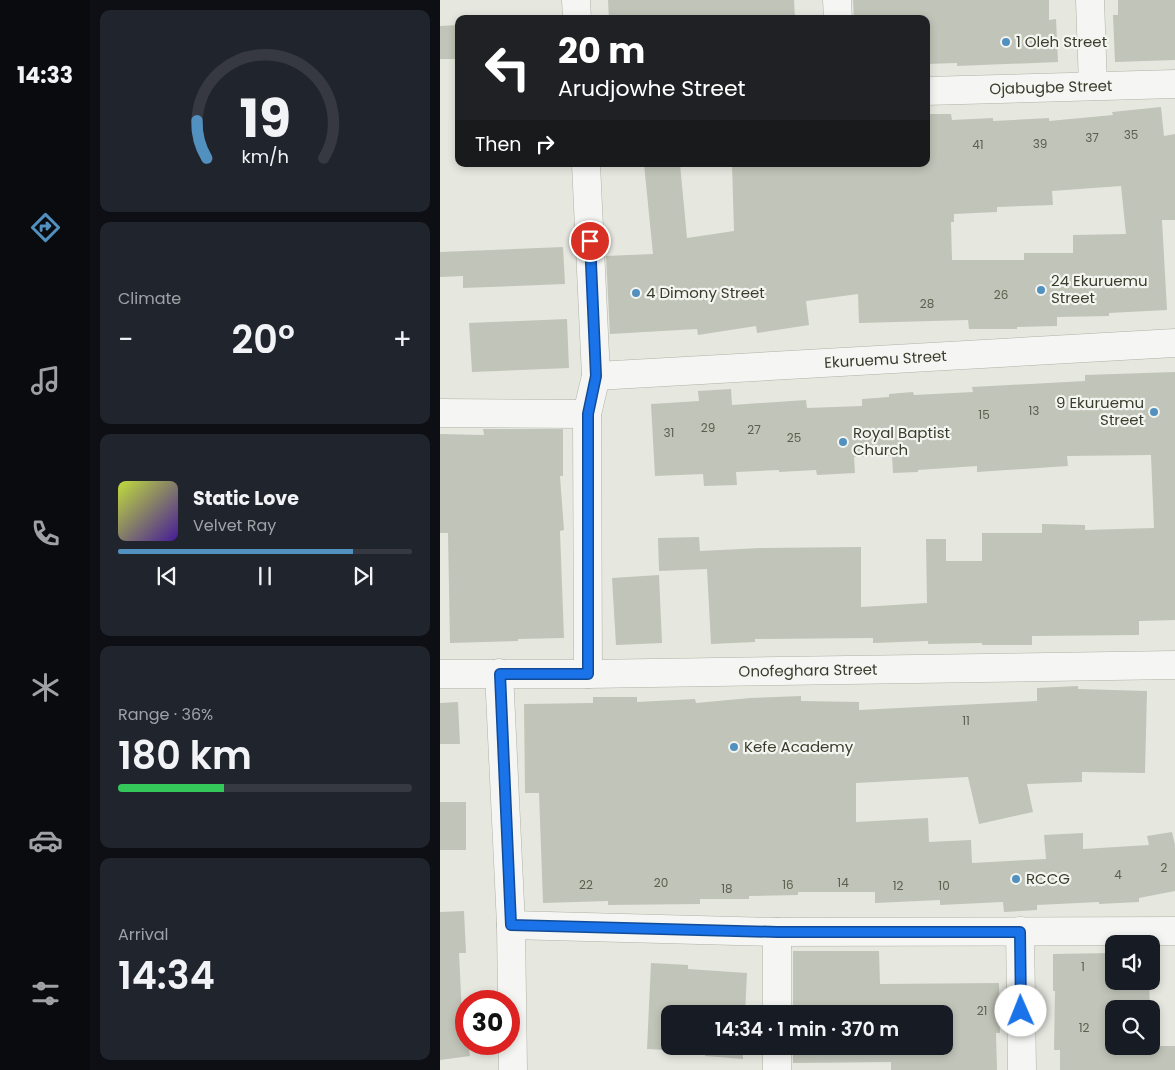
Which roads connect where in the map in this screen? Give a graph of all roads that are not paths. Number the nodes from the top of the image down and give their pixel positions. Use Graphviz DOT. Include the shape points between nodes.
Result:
graph roads {
  1 [pos="576,0"];
  2 [pos="838,0"];
  3 [pos="1090,0"];
  4 [pos="577,15"];
  5 [pos="838,15"];
  6 [pos="1175,84"];
  7 [pos="1093,86"];
  8 [pos="930,91"];
  9 [pos="586,167"];
  10 [pos="1175,343"];
  11 [pos="596,376"];
  12 [pos="440,414"];
  13 [pos="588,414"];
  14 [pos="1175,665"];
  15 [pos="440,674"];
  16 [pos="500,674"];
  17 [pos="588,674"];
  18 [pos="511,925"];
  19 [pos="1175,931"];
  20 [pos="777,932"];
  21 [pos="1020,932"];
  22 [pos="777,1005"];
  23 [pos="777,1055"];
  24 [pos="513,1070"];
  25 [pos="777,1070"];
  26 [pos="1022,1070"];
  1 -- 4 [label="street"];
  2 -- 5 [label="street"];
  3 -- 7 [label="street"];
  6 -- 7 [label="street, Ojabugbe Street"];
  7 -- 8 [label="street, Ojabugbe Street"];
  9 -- 11 [label="street"];
  10 -- 11 [label="street, Ekuruemu Street"];
  11 -- 13 [label="street"];
  12 -- 13 [label="street"];
  13 -- 17 [label="street"];
  14 -- 17 [label="street, Onofeghara Street"];
  15 -- 16 [label="street, Onofeghara Street"];
  16 -- 17 [label="street, Onofeghara Street"];
  16 -- 18 [label="street"];
  18 -- 20 [label="street"];
  18 -- 24 [label="street"];
  19 -- 21 [label="street"];
  20 -- 21 [label="street"];
  20 -- 22 [label="street"];
  21 -- 26 [label="street"];
  23 -- 25 [label="street"];
}
